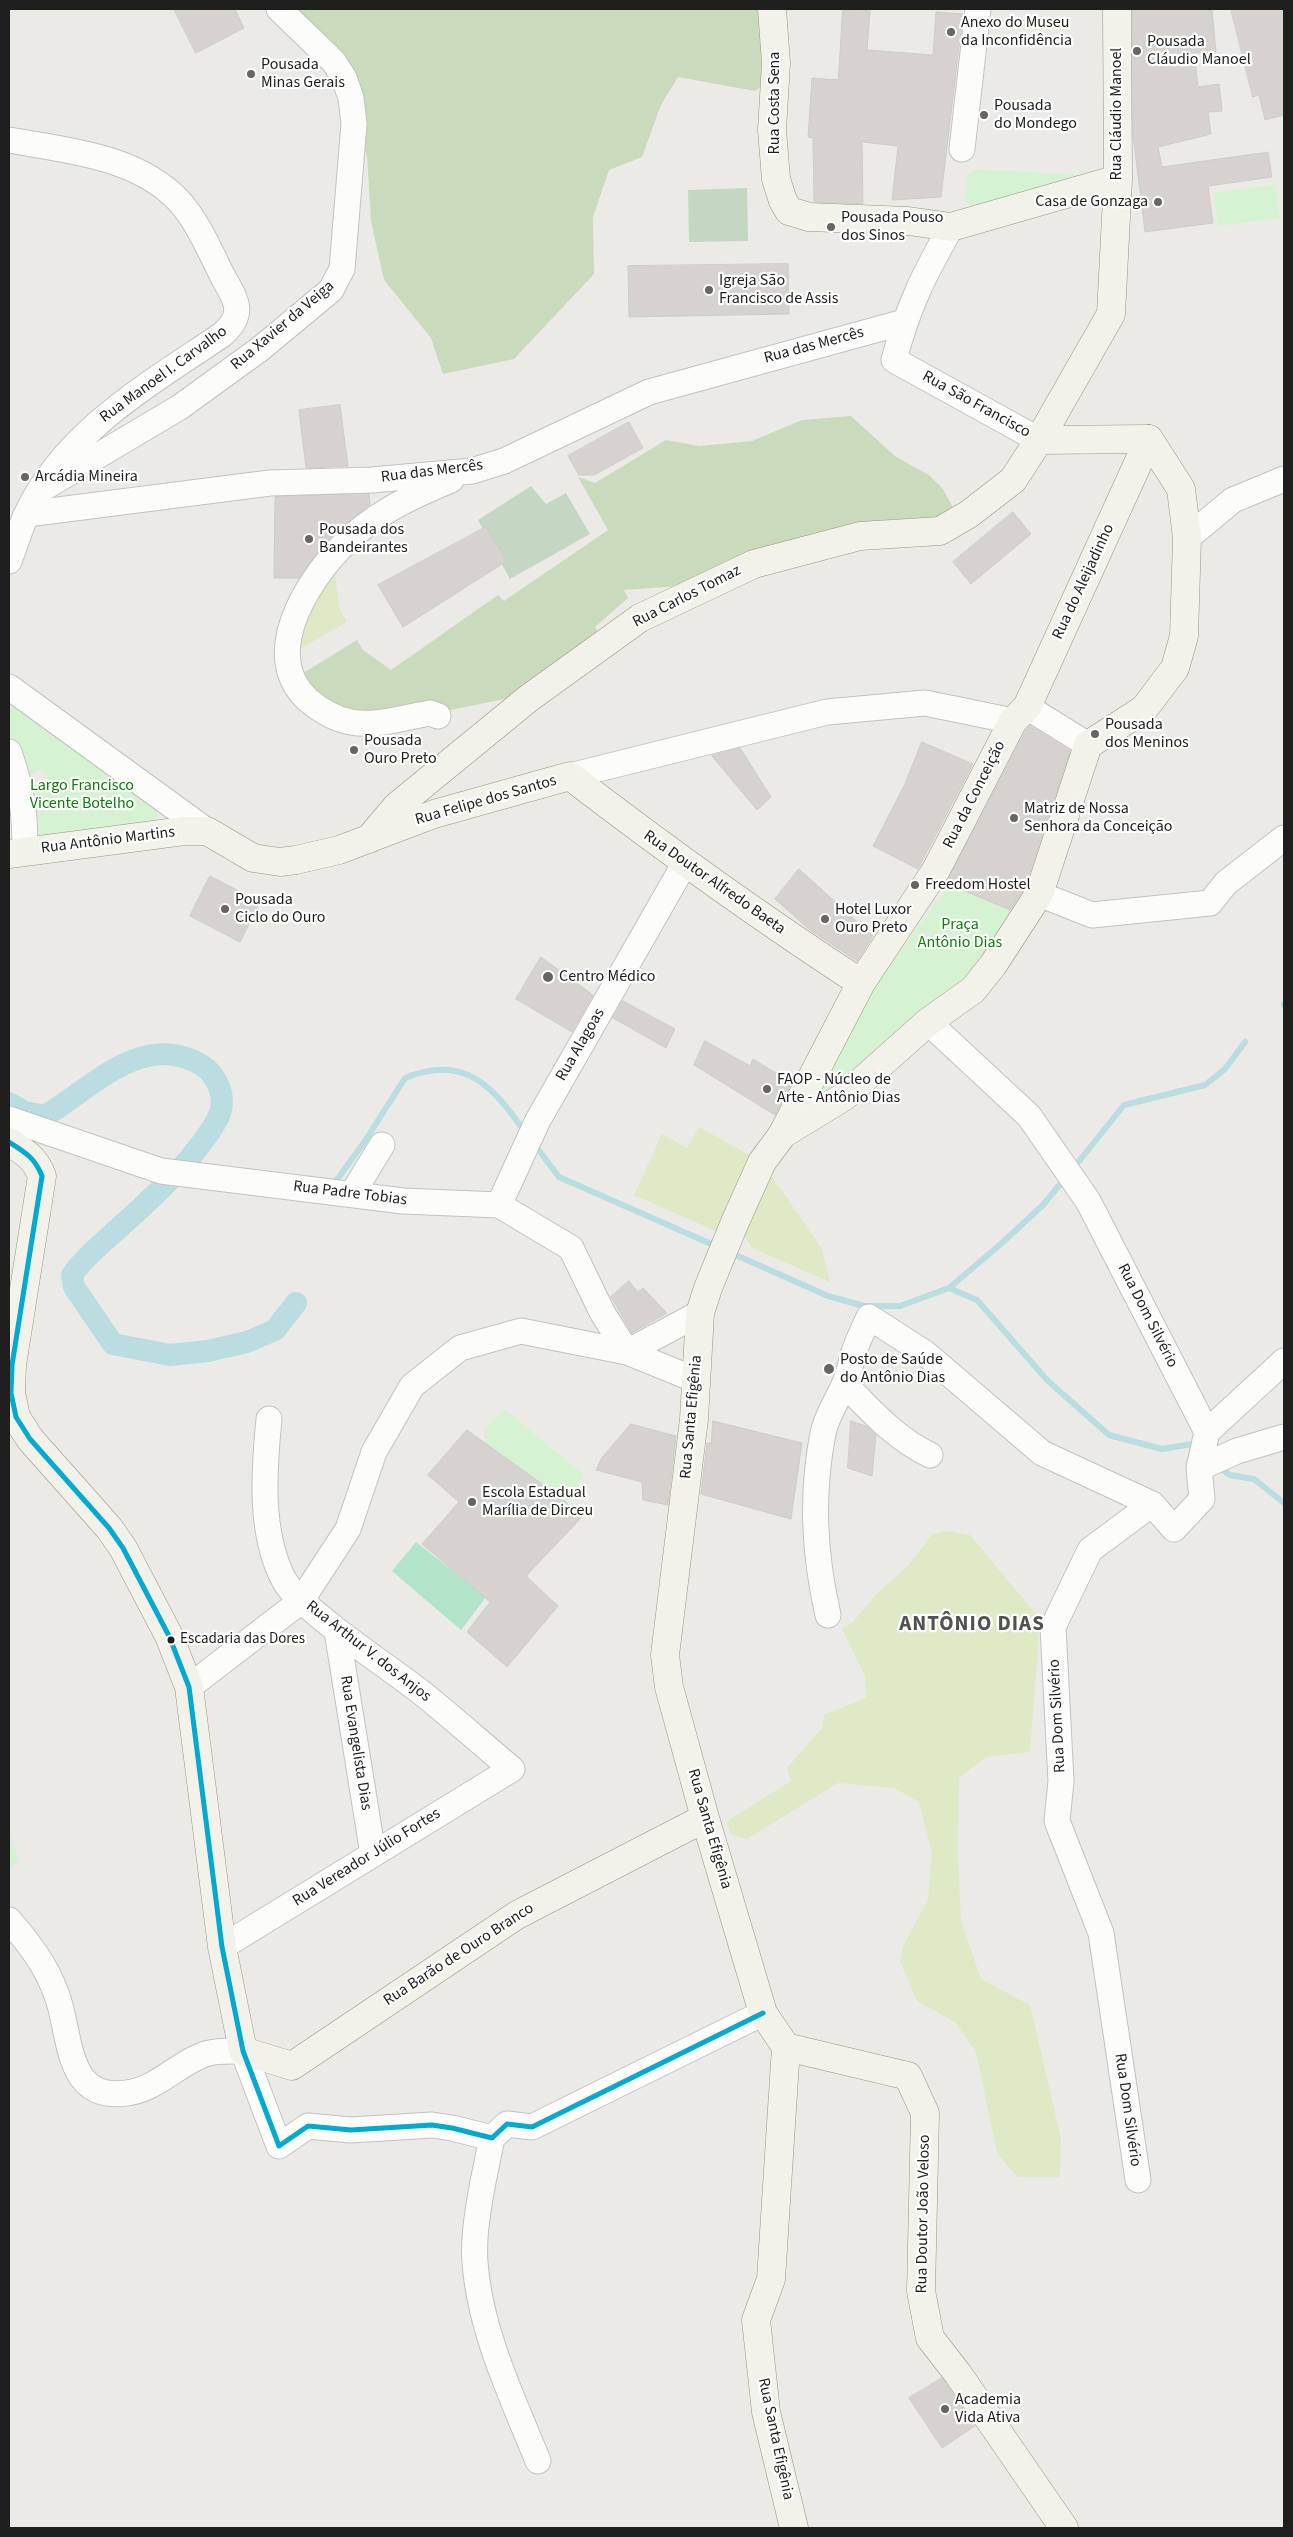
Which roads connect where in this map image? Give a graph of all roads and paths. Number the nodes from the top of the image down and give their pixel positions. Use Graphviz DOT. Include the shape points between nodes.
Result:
graph roads {
  1 [pos="279,9"];
  2 [pos="772,9"];
  3 [pos="978,9"];
  4 [pos="1117,9"];
  5 [pos="9,140"];
  6 [pos="962,149"];
  7 [pos="1118,179"];
  8 [pos="951,227"];
  9 [pos="904,322"];
  10 [pos="1149,439"];
  11 [pos="1039,440"];
  12 [pos="472,471"];
  13 [pos="1284,479"];
  14 [pos="42,488"];
  15 [pos="27,514"];
  16 [pos="1187,538"];
  17 [pos="9,561"];
  18 [pos="9,687"];
  19 [pos="1020,714"];
  20 [pos="438,716"];
  21 [pos="1088,745"];
  22 [pos="9,752"];
  23 [pos="570,776"];
  24 [pos="207,831"];
  25 [pos="1284,838"];
  26 [pos="369,839"];
  27 [pos="17,853"];
  28 [pos="685,864"];
  29 [pos="1039,894"];
  30 [pos="861,983"];
  31 [pos="928,1022"];
  32 [pos="9,1119"];
  33 [pos="782,1135"];
  34 [pos="9,1142"];
  35 [pos="382,1145"];
  36 [pos="352,1194"];
  37 [pos="499,1205"];
  38 [pos="704,1300"];
  39 [pos="627,1352"];
  40 [pos="1284,1361"];
  41 [pos="696,1380"];
  42 [pos="845,1384"];
  43 [pos="269,1419"];
  44 [pos="1207,1432"];
  45 [pos="1284,1437"];
  46 [pos="930,1455"];
  47 [pos="1199,1468"];
  48 [pos="1152,1504"];
  49 [pos="301,1601"];
  50 [pos="828,1615"];
  51 [pos="337,1631"];
  52 [pos="189,1687"];
  53 [pos="512,1769"];
  54 [pos="705,1818"];
  55 [pos="373,1854"];
  56 [pos="9,1920"];
  57 [pos="222,1947"];
  58 [pos="763,2014"];
  59 [pos="786,2047"];
  60 [pos="243,2051"];
  61 [pos="492,2138"];
  62 [pos="1138,2180"];
  63 [pos="538,2461"];
  64 [pos="794,2528"];
  65 [pos="1064,2528"];
  1 -- 14 [label="street, Rua Xavier da Veiga" via="334,62 351,98 354,124 339,279 331,290 260,349 201,392"];
  2 -- 8 [label="street, Rua Costa Sena" via="776,63 772,130 776,179 788,210 808,217 908,221"];
  3 -- 6 [label="street"];
  4 -- 7 [label="street, Rua Cláudio Manoel"];
  5 -- 14 [label="street, Rua Manoel I. Carvalho" via="115,162 164,188 192,218 232,294 237,313 223,334 109,412 74,447"];
  7 -- 8 [label="street"];
  7 -- 11 [label="street, Rua Cláudio Manoel" via="1111,314"];
  8 -- 9 [label="street" via="919,284"];
  9 -- 11 [label="street, Rua São Francisco" via="894,360"];
  9 -- 12 [label="street, Rua das Mercês" via="649,392 504,461"];
  10 -- 11 [label="street, Rua São Francisco"];
  10 -- 16 [label="street" via="1181,489"];
  10 -- 19 [label="street, Rua do Aleijadinho"];
  11 -- 26 [label="street, Rua Carlos Tomaz" via="1013,480 969,514 940,531 860,536 754,564 640,618 529,698 397,806"];
  12 -- 15 [label="street, Rua das Mercês" via="372,480 270,482"];
  12 -- 20 [label="street" via="399,502 374,518 341,547 297,608 288,647 287,667 293,682 313,704 339,720 367,723 430,713"];
  13 -- 16 [label="street" via="1233,500"];
  14 -- 15 [label="street, Rua Xavier da Veiga"];
  15 -- 17 [label="street, Rua Xavier da Veiga"];
  16 -- 21 [label="street" via="1184,636 1175,668 1144,709"];
  18 -- 24 [label="street, Rua Felipe dos Santos"];
  19 -- 21 [label="street"];
  19 -- 23 [label="street, Rua Felipe dos Santos" via="925,703 827,712"];
  19 -- 30 [label="street, Rua da Conceição" via="936,870"];
  21 -- 29 [label="street"];
  22 -- 27 [label="street" via="24,804"];
  23 -- 26 [label="street, Rua Felipe dos Santos" via="434,814"];
  23 -- 28 [label="street, Rua Doutor Alfredo Baeta"];
  24 -- 26 [label="street, Rua Felipe dos Santos" via="253,858 280,862 339,850"];
  24 -- 27 [label="street, Rua Antônio Martins" via="184,831"];
  25 -- 29 [label="street" via="1226,883 1210,903 1092,916"];
  28 -- 30 [label="street, Rua Doutor Alfredo Baeta"];
  28 -- 37 [label="street, Rua Alagoas" via="538,1120"];
  29 -- 31 [label="street" via="973,990"];
  30 -- 33 [label="street"];
  31 -- 33 [label="street" via="846,1096"];
  31 -- 44 [label="street, Rua Dom Silvério" via="1028,1116 1088,1201"];
  32 -- 36 [label="street, Rua Padre Tobias" via="161,1171"];
  33 -- 38 [label="street, Rua Santa Efigênia" via="762,1162"];
  34 -- 52 [label="street" via="37,1162 42,1176 12,1365 11,1393 16,1417 123,1548 169,1636"];
  35 -- 36 [label="street"];
  36 -- 37 [label="street, Rua Padre Tobias" via="403,1201"];
  37 -- 39 [label="street, Rua Padre Tobias" via="571,1248 602,1312"];
  38 -- 39 [label="street"];
  38 -- 41 [label="street, Rua Santa Efigênia"];
  39 -- 41 [label="street"];
  39 -- 49 [label="street" via="521,1332 460,1348 412,1386 374,1452 348,1529"];
  40 -- 44 [label="street"];
  41 -- 54 [label="street, Rua Santa Efigênia" via="665,1655 669,1687"];
  42 -- 46 [label="street" via="893,1431"];
  42 -- 48 [label="street" via="869,1317 925,1353 1042,1453"];
  42 -- 50 [label="street" via="833,1404 824,1432 818,1472 815,1520 818,1567"];
  43 -- 49 [label="street, Rua Arthur V. dos Anjos" via="266,1496 272,1545 284,1581"];
  44 -- 47 [label="street"];
  45 -- 47 [label="street" via="1237,1451"];
  47 -- 48 [label="street" via="1202,1499 1174,1530"];
  48 -- 62 [label="street, Rua Dom Silvério" via="1090,1550 1054,1627 1061,1781 1057,1821 1101,1933"];
  49 -- 51 [label="street, Rua Arthur V. dos Anjos"];
  49 -- 52 [label="street"];
  51 -- 53 [label="street, Rua Arthur V. dos Anjos" via="422,1693"];
  51 -- 55 [label="street, Rua Evangelista Dias"];
  52 -- 57 [label="street"];
  53 -- 55 [label="street, Rua Vereador Júlio Fortes"];
  54 -- 58 [label="street, Rua Santa Efigênia"];
  54 -- 60 [label="street, Rua Barão de Ouro Branco" via="517,1915 292,2066"];
  55 -- 57 [label="street, Rua Vereador Júlio Fortes"];
  56 -- 60 [label="street" via="33,1947 56,1990 65,2015 72,2062 88,2085 100,2092 132,2092 152,2085 206,2054"];
  57 -- 60 [label="street"];
  58 -- 59 [label="street, Rua Santa Efigênia"];
  58 -- 61 [label="street" via="532,2127 507,2124"];
  59 -- 64 [label="street, Rua Santa Efigênia" via="771,2280 756,2320 766,2412"];
  59 -- 65 [label="street, Rua Doutor João Veloso" via="908,2076 925,2113 921,2291 930,2338"];
  60 -- 61 [label="street" via="279,2146 308,2126 351,2130 432,2125"];
  61 -- 63 [label="street" via="483,2181 474,2260 478,2295 502,2372"];
}
